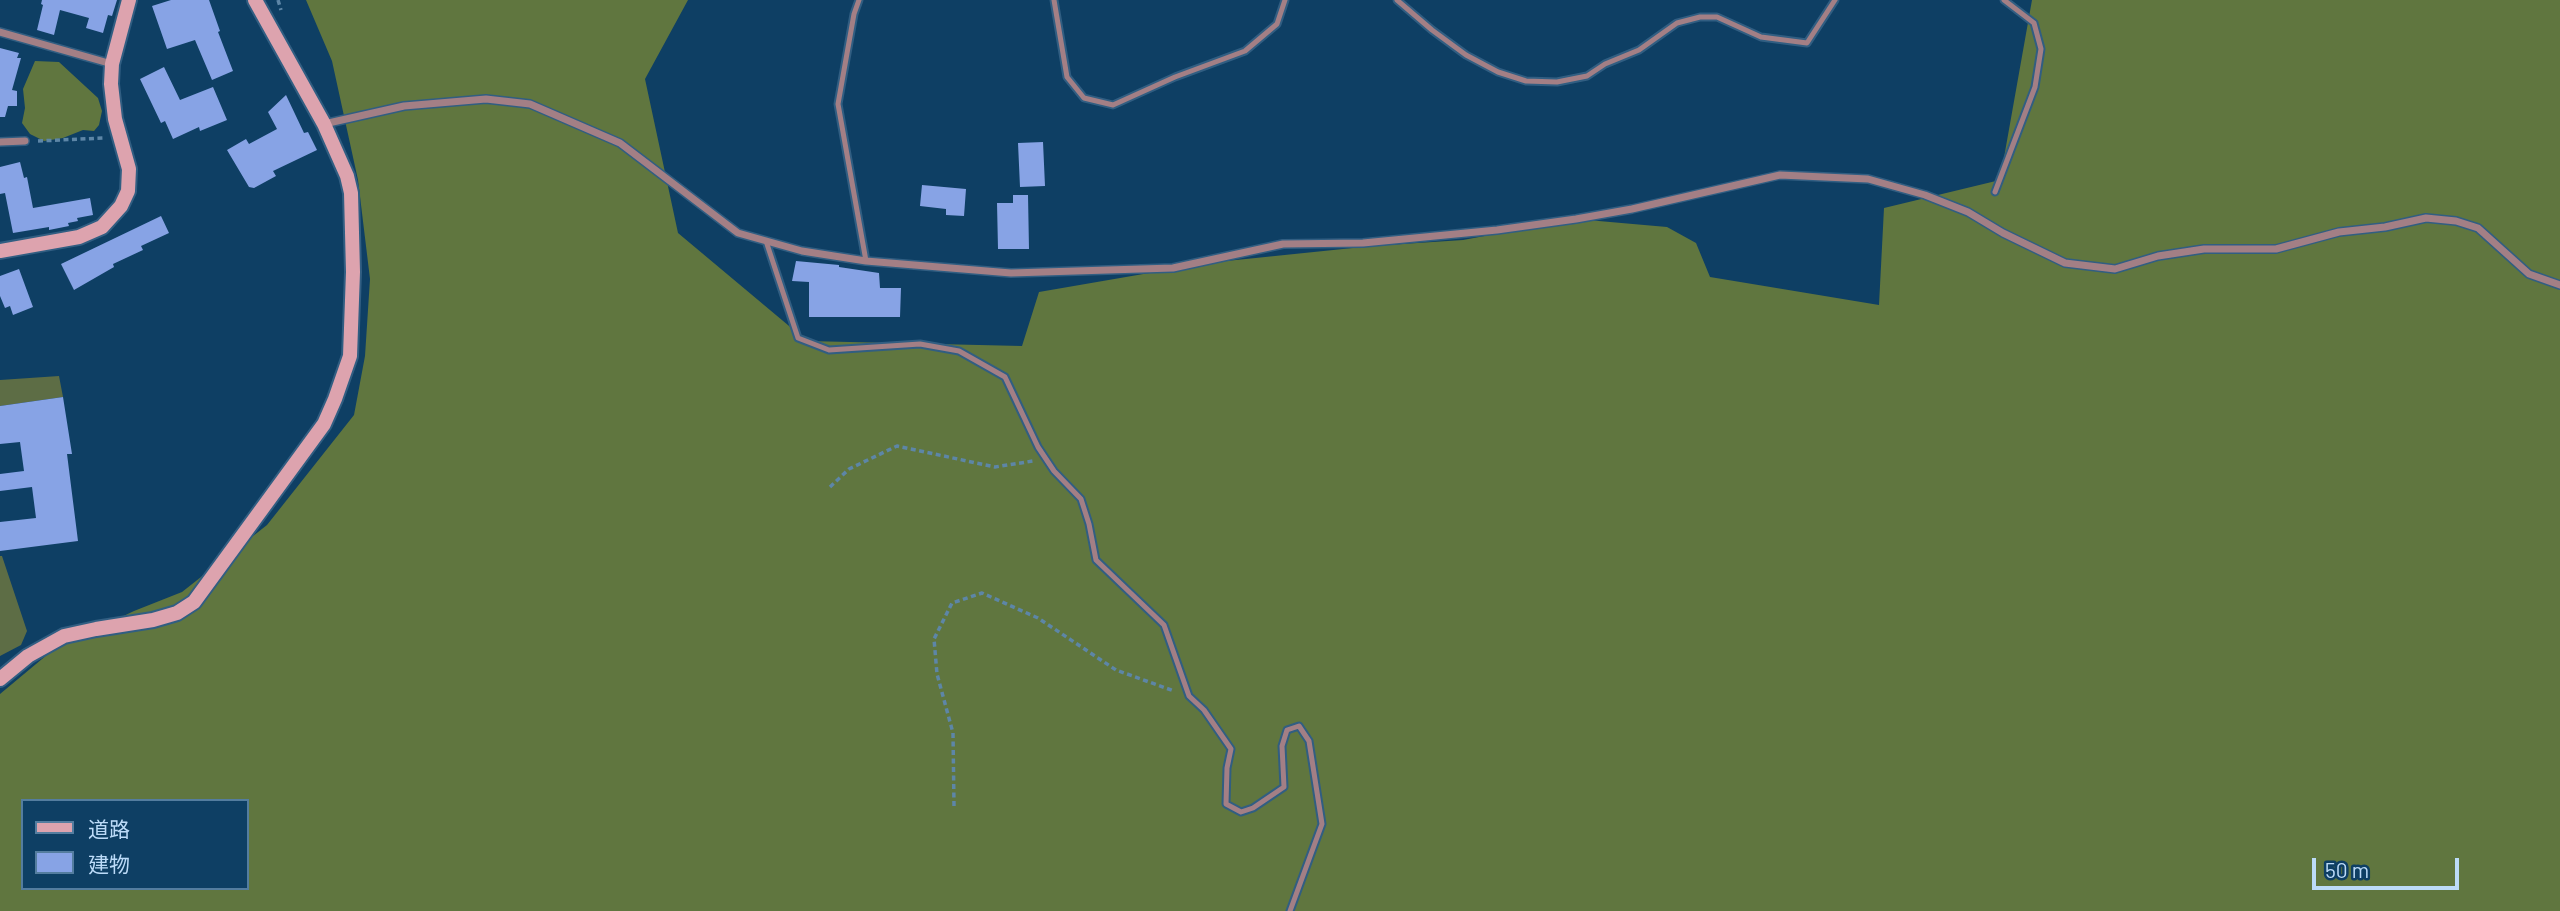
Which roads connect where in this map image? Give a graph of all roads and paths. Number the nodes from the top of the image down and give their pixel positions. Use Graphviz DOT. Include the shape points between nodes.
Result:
graph roads {
  1 [pos="129,0"];
  2 [pos="255,0"];
  3 [pos="859,0"];
  4 [pos="1054,0"];
  5 [pos="1285,0"];
  6 [pos="1397,0"];
  7 [pos="1835,0"];
  8 [pos="2004,0"];
  9 [pos="0,32"];
  10 [pos="112,64"];
  11 [pos="324,124"];
  12 [pos="120,136"];
  13 [pos="25,141"];
  14 [pos="0,142"];
  15 [pos="1995,192"];
  16 [pos="766,241"];
  17 [pos="0,251"];
  18 [pos="866,261"];
  19 [pos="2560,285"];
  20 [pos="1046,458"];
  21 [pos="830,487"];
  22 [pos="0,679"];
  23 [pos="1189,696"];
  24 [pos="954,806"];
  25 [pos="1290,911"];
  1 -- 10 [label="street"];
  2 -- 11 [label="street"];
  3 -- 18 [label="lane" via="838,104"];
  4 -- 5 [label="lane" via="1067,76 1084,98 1113,105 1245,51 1277,23"];
  6 -- 7 [label="lane" via="1455,47 1498,72 1525,81 1557,82 1587,76 1639,50 1677,23 1700,17 1717,17 1761,37 1807,43"];
  8 -- 15 [label="lane" via="2035,23 2041,49 2035,87"];
  9 -- 10 [label="street"];
  10 -- 12 [label="street" via="111,99"];
  11 -- 16 [label="street" via="404,106 486,99 530,104 620,143 738,233"];
  11 -- 22 [label="street" via="351,193 353,272 350,356 324,424 194,602 153,620 64,636"];
  12 -- 13 [label="path"];
  12 -- 17 [label="street" via="129,169 128,191 102,227 79,237"];
  13 -- 14 [label="street"];
  16 -- 18 [label="street"];
  16 -- 20 [label="lane" via="798,338 829,350 920,344 959,351 1005,377"];
  18 -- 19 [label="street" via="1012,273 1174,268 1283,244 1363,243 1576,219 1780,175 1868,179 1926,195 2065,263 2115,269 2181,252 2276,249 2339,232 2426,218 2456,221 2478,228 2529,274"];
  20 -- 21 [label="path" via="995,467 897,446 849,469"];
  20 -- 23 [label="lane" via="1081,499 1096,560 1164,625"];
  23 -- 24 [label="path" via="1116,670 1038,618 982,593 952,603 934,639 937,674 953,733"];
  23 -- 25 [label="lane" via="1231,749 1226,804 1241,811 1284,787 1282,746 1287,730 1299,726 1308,741 1322,824"];
}
